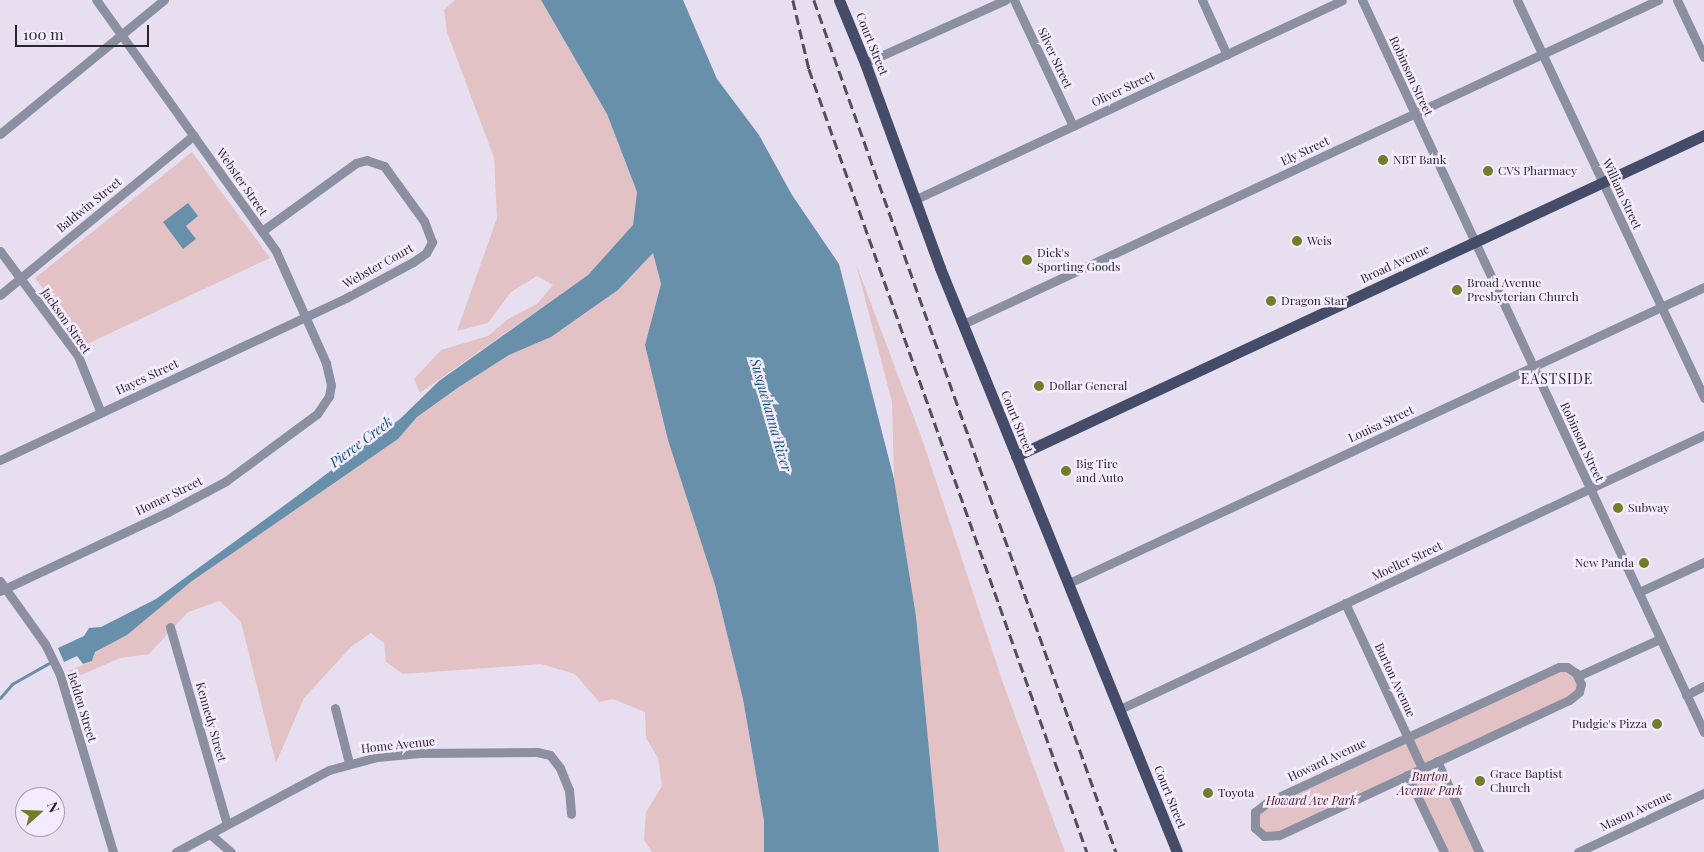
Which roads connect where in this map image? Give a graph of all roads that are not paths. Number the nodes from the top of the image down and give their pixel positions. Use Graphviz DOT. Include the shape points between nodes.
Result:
graph roads {
  1 [pos="96,0"];
  2 [pos="164,0"];
  3 [pos="839,0"];
  4 [pos="1006,0"];
  5 [pos="1014,0"];
  6 [pos="1202,0"];
  7 [pos="1342,0"];
  8 [pos="1362,0"];
  9 [pos="1517,0"];
  10 [pos="1658,0"];
  11 [pos="1678,0"];
  12 [pos="122,35"];
  13 [pos="1542,54"];
  14 [pos="1227,55"];
  15 [pos="1704,57"];
  16 [pos="865,63"];
  17 [pos="1415,114"];
  18 [pos="1073,126"];
  19 [pos="0,134"];
  20 [pos="194,135"];
  21 [pos="1704,136"];
  22 [pos="1603,183"];
  23 [pos="914,200"];
  24 [pos="262,231"];
  25 [pos="1475,243"];
  26 [pos="0,251"];
  27 [pos="20,278"];
  28 [pos="1704,287"];
  29 [pos="0,294"];
  30 [pos="1662,307"];
  31 [pos="305,316"];
  32 [pos="962,324"];
  33 [pos="1533,366"];
  34 [pos="329,396"];
  35 [pos="1704,398"];
  36 [pos="101,413"];
  37 [pos="1704,435"];
  38 [pos="1016,456"];
  39 [pos="0,460"];
  40 [pos="1590,489"];
  41 [pos="1704,562"];
  42 [pos="1069,583"];
  43 [pos="2,587"];
  44 [pos="1639,592"];
  45 [pos="1345,603"];
  46 [pos="170,627"];
  47 [pos="1660,639"];
  48 [pos="1578,676"];
  49 [pos="1704,686"];
  50 [pos="1686,695"];
  51 [pos="335,708"];
  52 [pos="1120,709"];
  53 [pos="1704,732"];
  54 [pos="1408,736"];
  55 [pos="1437,761"];
  56 [pos="349,763"];
  57 [pos="1422,768"];
  58 [pos="1407,775"];
  59 [pos="1704,793"];
  60 [pos="571,814"];
  61 [pos="228,824"];
  62 [pos="210,834"];
  63 [pos="113,852"];
  64 [pos="176,852"];
  65 [pos="231,852"];
  66 [pos="1177,852"];
  67 [pos="1444,852"];
  68 [pos="1479,852"];
  69 [pos="1578,852"];
  1 -- 12 [label="street, Webster Street"];
  2 -- 12 [label="street"];
  3 -- 16 [label="main road, Court Street"];
  4 -- 16 [label="street"];
  5 -- 18 [label="street, Silver Street"];
  6 -- 14 [label="street"];
  7 -- 14 [label="street, Oliver Street"];
  8 -- 17 [label="street, Robinson Street"];
  9 -- 13 [label="street, William Street"];
  10 -- 13 [label="street, Ely Street"];
  11 -- 15 [label="street"];
  12 -- 19 [label="street"];
  12 -- 20 [label="street, Webster Street"];
  13 -- 17 [label="street, Ely Street"];
  13 -- 22 [label="street, William Street"];
  14 -- 18 [label="street, Oliver Street"];
  16 -- 23 [label="main road, Court Street"];
  17 -- 25 [label="street, Robinson Street"];
  17 -- 32 [label="street, Ely Street"];
  18 -- 23 [label="street, Oliver Street"];
  20 -- 24 [label="street, Webster Street"];
  20 -- 27 [label="street, Baldwin Street"];
  21 -- 22 [label="main road, Broad Avenue"];
  22 -- 25 [label="main road, Broad Avenue"];
  22 -- 30 [label="street, William Street"];
  23 -- 32 [label="main road, Court Street"];
  24 -- 31 [label="street, Webster Street" via="286,271"];
  24 -- 31 [label="street, Webster Court" via="356,163 367,160 384,166 432,234 426,253 413,262"];
  25 -- 33 [label="street, Robinson Street"];
  25 -- 38 [label="main road, Broad Avenue"];
  26 -- 27 [label="street, Jackson Street"];
  27 -- 29 [label="street, Baldwin Street"];
  27 -- 36 [label="street, Jackson Street" via="78,356"];
  28 -- 30 [label="street, Louisa Street"];
  30 -- 33 [label="street, Louisa Street"];
  30 -- 35 [label="street, William Street"];
  31 -- 34 [label="street, Webster Street" via="326,363 331,385"];
  31 -- 36 [label="street, Hayes Street"];
  32 -- 38 [label="main road, Court Street"];
  33 -- 40 [label="street, Robinson Street"];
  33 -- 42 [label="street, Louisa Street"];
  34 -- 43 [label="street, Homer Street" via="317,414 213,488"];
  36 -- 39 [label="street, Hayes Street"];
  37 -- 40 [label="street, Moeller Street"];
  38 -- 42 [label="main road, Court Street"];
  40 -- 44 [label="street, Robinson Street"];
  40 -- 45 [label="street, Moeller Street"];
  41 -- 44 [label="street"];
  42 -- 52 [label="main road, Court Street"];
  43 -- 63 [label="street, Belden Street" via="50,654 60,675"];
  44 -- 47 [label="street, Robinson Street"];
  45 -- 52 [label="street, Moeller Street"];
  45 -- 54 [label="street, Burton Avenue"];
  46 -- 61 [label="street, Kennedy Street"];
  47 -- 48 [label="street"];
  47 -- 50 [label="street, Robinson Street"];
  48 -- 54 [label="street, Howard Avenue" via="1567,667 1559,667"];
  48 -- 55 [label="street, Howard Avenue" via="1581,684 1578,692 1569,700"];
  49 -- 50 [label="street"];
  50 -- 53 [label="street, Robinson Street"];
  51 -- 56 [label="street"];
  52 -- 66 [label="main road, Court Street"];
  54 -- 57 [label="street, Burton Avenue"];
  54 -- 58 [label="street, Howard Avenue" via="1268,802 1255,812 1253,822 1264,836 1279,835"];
  55 -- 57 [label="street, Howard Avenue"];
  55 -- 68 [label="street"];
  56 -- 60 [label="street, Home Avenue" via="420,753 550,755 560,768 569,790"];
  56 -- 61 [label="street, Home Avenue" via="315,776"];
  57 -- 58 [label="street, Howard Avenue"];
  58 -- 67 [label="street"];
  59 -- 69 [label="street, Mason Avenue"];
  61 -- 62 [label="street, Home Avenue"];
  62 -- 64 [label="street, Home Avenue"];
  62 -- 65 [label="street"];
}
